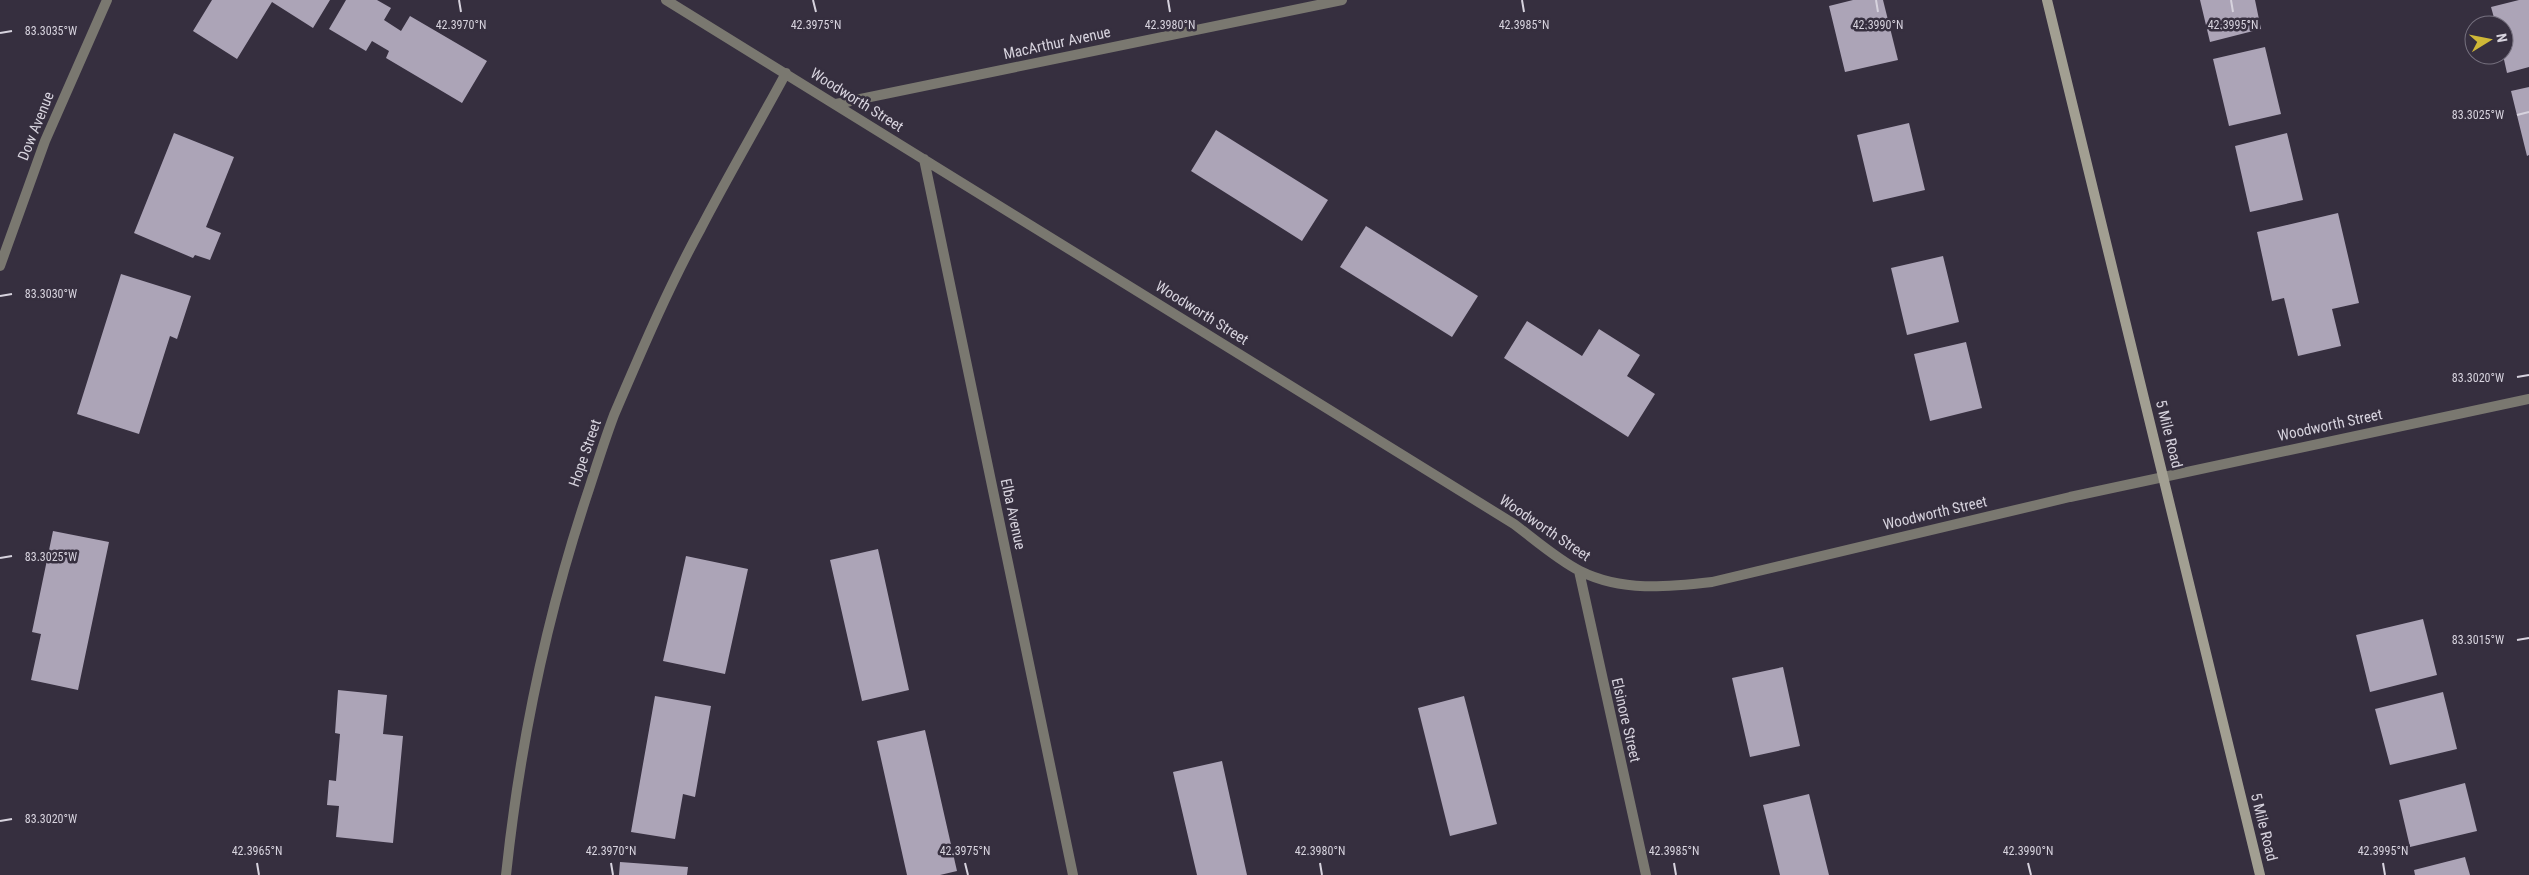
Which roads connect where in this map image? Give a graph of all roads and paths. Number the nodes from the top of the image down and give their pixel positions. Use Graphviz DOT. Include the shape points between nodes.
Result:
graph roads {
  1 [pos="107,0"];
  2 [pos="666,0"];
  3 [pos="1342,0"];
  4 [pos="2047,0"];
  5 [pos="786,73"];
  6 [pos="836,104"];
  7 [pos="924,159"];
  8 [pos="0,266"];
  9 [pos="2529,398"];
  10 [pos="2165,478"];
  11 [pos="1579,571"];
  12 [pos="506,875"];
  13 [pos="1073,875"];
  14 [pos="1646,875"];
  15 [pos="2260,875"];
  1 -- 8 [label="street, Dow Avenue" via="44,141"];
  2 -- 5 [label="street, Woodworth Street"];
  3 -- 6 [label="street, MacArthur Avenue"];
  4 -- 10 [label="main road, 5 Mile Road"];
  5 -- 6 [label="street, Woodworth Street"];
  5 -- 12 [label="street, Hope Street" via="700,228 613,418 567,553 552,610 532,700"];
  6 -- 7 [label="street, Woodworth Street"];
  7 -- 11 [label="street, Woodworth Street" via="1514,524"];
  7 -- 13 [label="street, Elba Avenue"];
  9 -- 10 [label="street, Woodworth Street"];
  10 -- 11 [label="street, Woodworth Street" via="2070,497 1712,582 1656,588 1614,584"];
  10 -- 15 [label="main road, 5 Mile Road"];
  11 -- 14 [label="street, Elsinore Street"];
}
